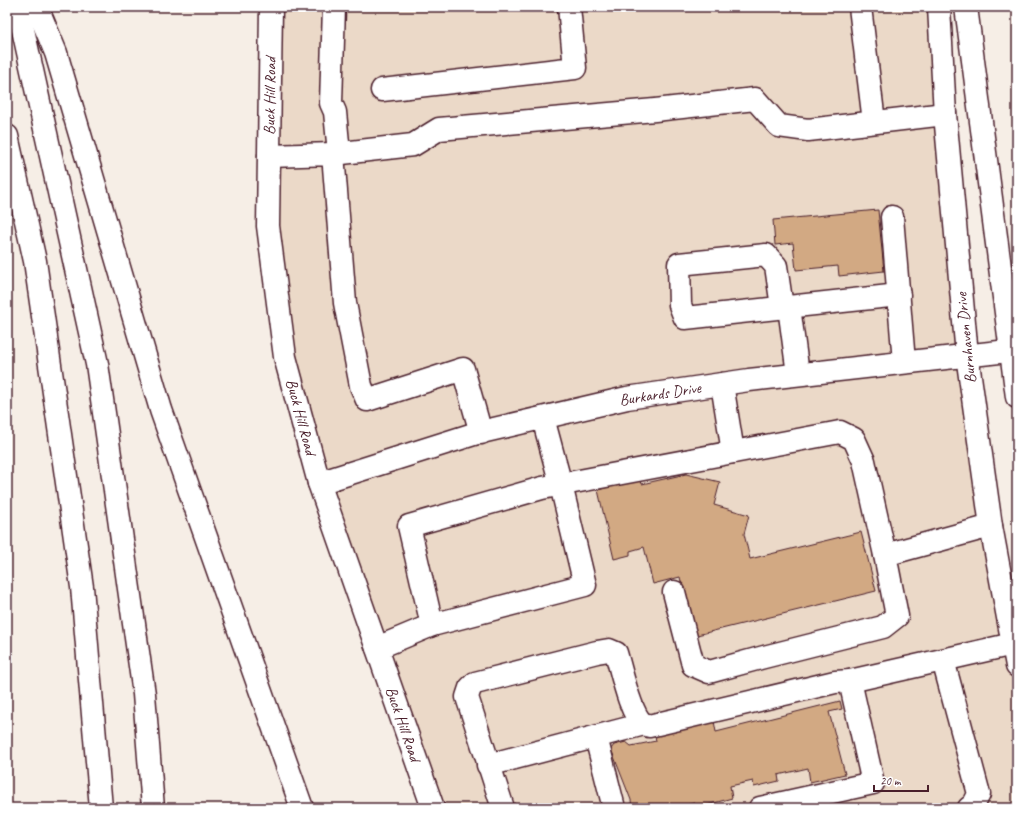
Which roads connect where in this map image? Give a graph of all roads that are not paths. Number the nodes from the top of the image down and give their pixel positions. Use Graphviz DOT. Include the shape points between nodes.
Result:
graph roads {
  1 [pos="18,7"];
  2 [pos="37,7"];
  3 [pos="271,7"];
  4 [pos="334,7"];
  5 [pos="570,7"];
  6 [pos="860,7"];
  7 [pos="939,7"];
  8 [pos="966,7"];
  9 [pos="382,90"];
  10 [pos="945,114"];
  11 [pos="874,122"];
  12 [pos="7,136"];
  13 [pos="336,153"];
  14 [pos="268,156"];
  15 [pos="892,217"];
  16 [pos="899,295"];
  17 [pos="785,307"];
  18 [pos="1014,351"];
  19 [pos="967,355"];
  20 [pos="904,362"];
  21 [pos="798,374"];
  22 [pos="722,384"];
  23 [pos="1017,397"];
  24 [pos="543,418"];
  25 [pos="481,433"];
  26 [pos="733,452"];
  27 [pos="319,483"];
  28 [pos="561,485"];
  29 [pos="992,526"];
  30 [pos="885,555"];
  31 [pos="674,592"];
  32 [pos="432,624"];
  33 [pos="1013,644"];
  34 [pos="377,648"];
  35 [pos="943,660"];
  36 [pos="1017,666"];
  37 [pos="850,681"];
  38 [pos="644,724"];
  39 [pos="596,737"];
  40 [pos="488,765"];
  41 [pos="101,808"];
  42 [pos="153,808"];
  43 [pos="302,808"];
  44 [pos="433,808"];
  45 [pos="503,808"];
  46 [pos="614,808"];
  47 [pos="760,808"];
  48 [pos="969,808"];
  1 -- 42 [label="main road" via="97,364 144,694"];
  2 -- 43 [label="main road" via="56,53 161,410"];
  3 -- 14 [label="main road, Buck Hill Road"];
  4 -- 13 [label="main road" via="331,103 335,112"];
  5 -- 9 [label="main road" via="575,68"];
  6 -- 11 [label="main road"];
  7 -- 10 [label="main road, Burnhaven Drive"];
  8 -- 18 [label="main road"];
  10 -- 11 [label="main road"];
  10 -- 19 [label="main road, Burnhaven Drive"];
  11 -- 13 [label="main road" via="808,130 779,126 755,99 439,129 413,145"];
  12 -- 41 [label="main road" via="35,261 82,587"];
  13 -- 14 [label="main road"];
  13 -- 25 [label="main road" via="345,303 361,386 367,400 462,369"];
  14 -- 27 [label="main road, Buck Hill Road" via="268,226 285,357"];
  15 -- 16 [label="main road"];
  16 -- 17 [label="main road"];
  16 -- 20 [label="main road"];
  17 -- 17 [label="main road" via="685,318 680,305 679,264 766,255 776,266"];
  17 -- 21 [label="main road"];
  18 -- 19 [label="main road, Burkards Drive"];
  18 -- 23 [label="main road"];
  19 -- 20 [label="main road, Burkards Drive"];
  19 -- 29 [label="main road, Burnhaven Drive"];
  20 -- 21 [label="main road, Burkards Drive"];
  21 -- 22 [label="main road, Burkards Drive"];
  22 -- 24 [label="main road, Burkards Drive" via="628,398"];
  22 -- 26 [label="main road"];
  24 -- 25 [label="main road, Burkards Drive"];
  24 -- 28 [label="main road"];
  25 -- 27 [label="main road, Burkards Drive"];
  26 -- 28 [label="main road"];
  26 -- 30 [label="main road" via="840,432 854,439 864,462"];
  27 -- 34 [label="main road, Buck Hill Road"];
  28 -- 32 [label="main road" via="542,488 409,526"];
  28 -- 32 [label="main road" via="585,585"];
  29 -- 30 [label="main road"];
  29 -- 33 [label="main road, Burnhaven Drive"];
  30 -- 31 [label="main road" via="897,616 884,627 709,672 693,666"];
  32 -- 34 [label="main road"];
  33 -- 35 [label="main road"];
  33 -- 36 [label="main road, Burnhaven Drive"];
  34 -- 44 [label="main road, Buck Hill Road"];
  35 -- 37 [label="main road"];
  35 -- 48 [label="main road" via="979,794"];
  37 -- 38 [label="main road" via="835,682 649,726"];
  37 -- 47 [label="main road" via="873,783"];
  38 -- 39 [label="main road"];
  38 -- 40 [label="main road" via="638,718 630,701 616,653 609,650 475,683 467,697"];
  39 -- 40 [label="main road"];
  39 -- 46 [label="main road"];
  40 -- 45 [label="main road"];
}
